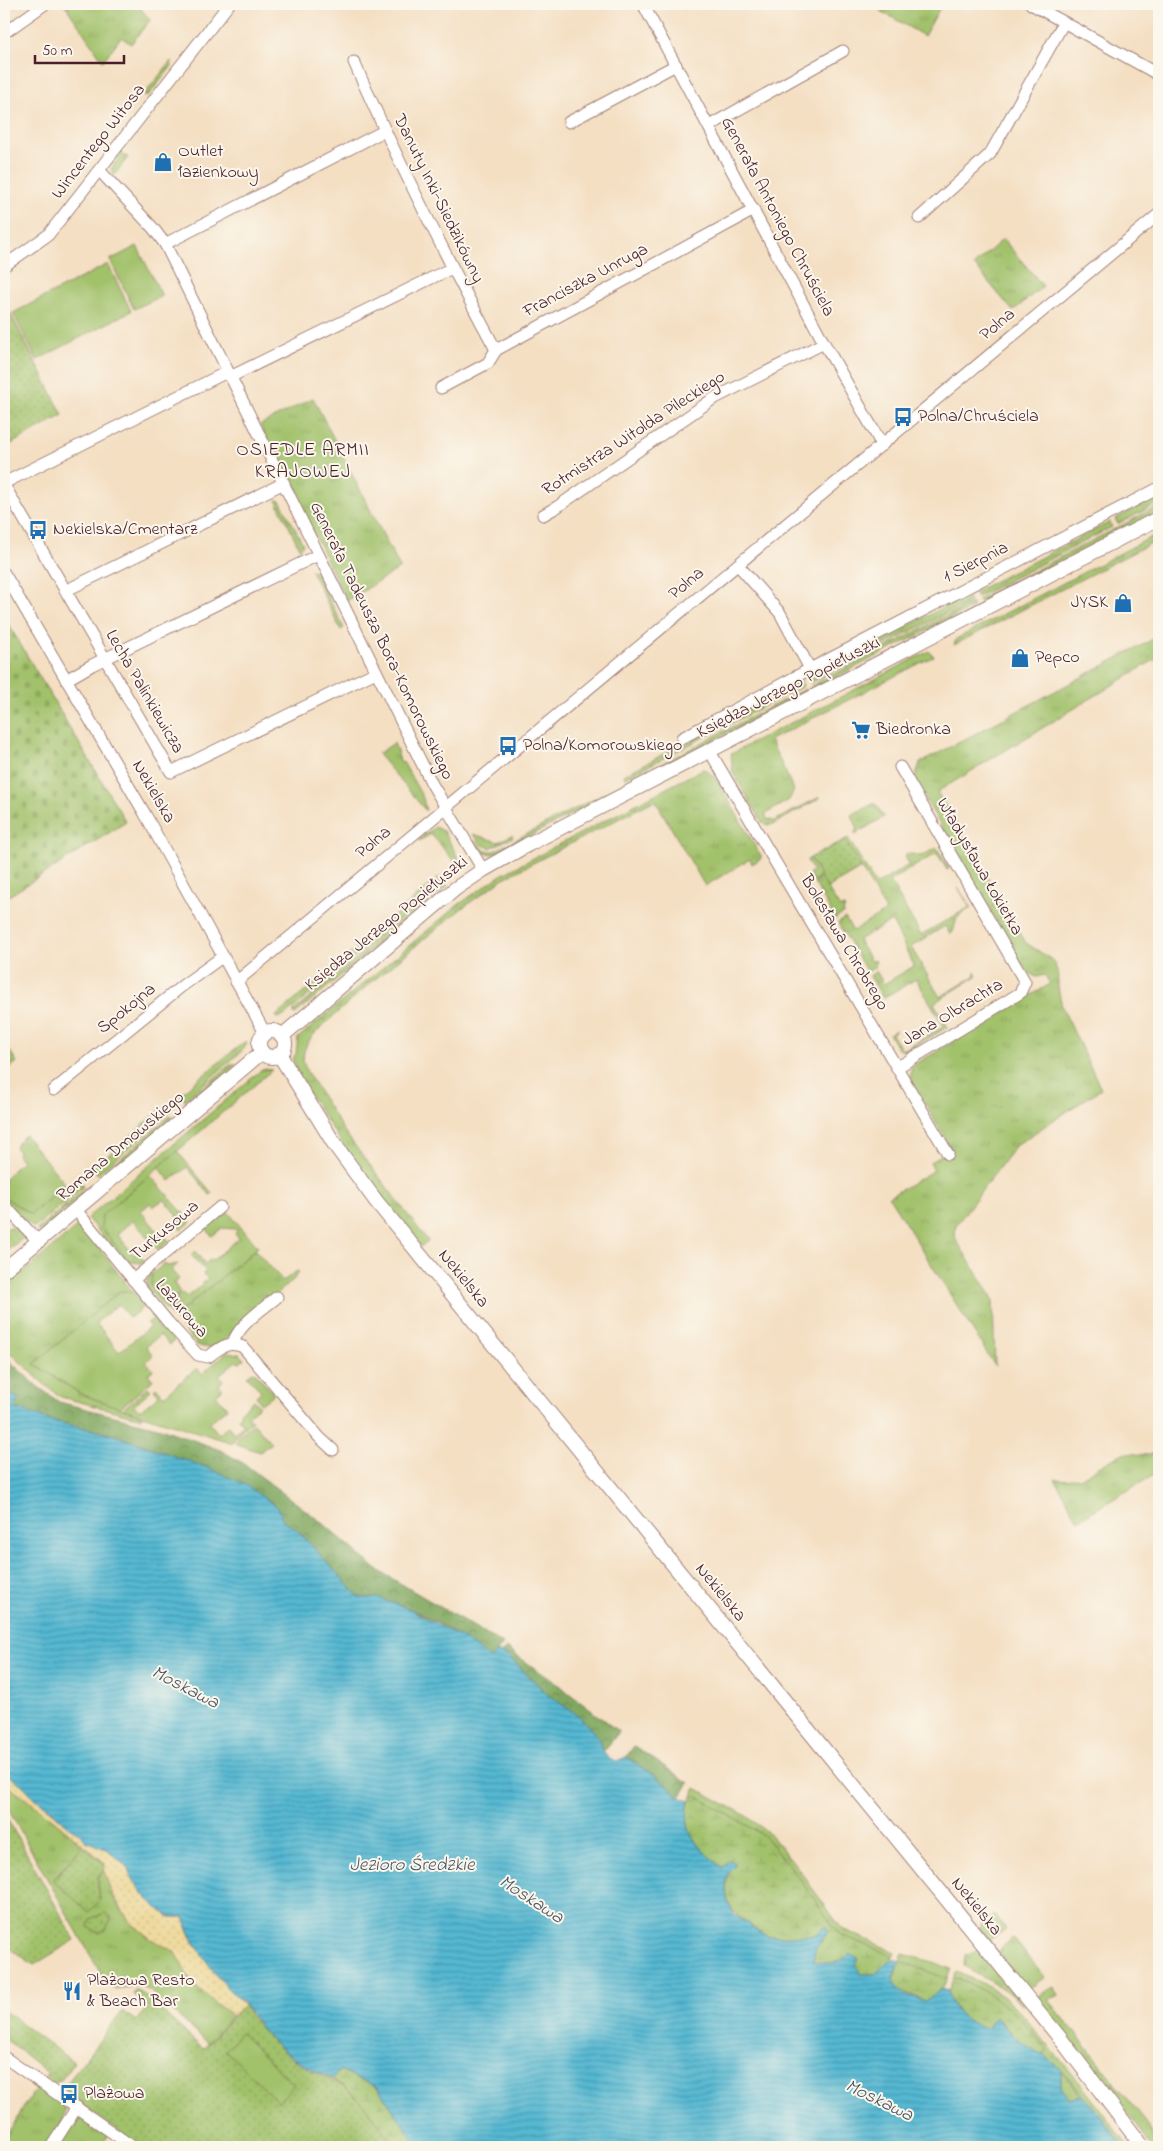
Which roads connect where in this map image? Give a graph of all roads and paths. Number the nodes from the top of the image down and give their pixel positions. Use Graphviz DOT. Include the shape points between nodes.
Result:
graph roads {
  1 [pos="45,4"];
  2 [pos="229,4"];
  3 [pos="643,4"];
  4 [pos="1031,4"];
  5 [pos="1064,22"];
  6 [pos="4,34"];
  7 [pos="843,51"];
  8 [pos="354,62"];
  9 [pos="676,65"];
  10 [pos="1159,75"];
  11 [pos="569,122"];
  12 [pos="709,126"];
  13 [pos="384,131"];
  14 [pos="99,170"];
  15 [pos="754,210"];
  16 [pos="1159,214"];
  17 [pos="919,218"];
  18 [pos="165,244"];
  19 [pos="4,266"];
  20 [pos="452,268"];
  21 [pos="824,342"];
  22 [pos="496,350"];
  23 [pos="228,374"];
  24 [pos="441,388"];
  25 [pos="882,445"];
  26 [pos="284,483"];
  27 [pos="4,484"];
  28 [pos="1159,488"];
  29 [pos="543,515"];
  30 [pos="1159,518"];
  31 [pos="318,554"];
  32 [pos="738,565"];
  33 [pos="4,573"];
  34 [pos="65,591"];
  35 [pos="105,659"];
  36 [pos="810,669"];
  37 [pos="376,672"];
  38 [pos="66,680"];
  39 [pos="682,738"];
  40 [pos="709,750"];
  41 [pos="900,767"];
  42 [pos="445,807"];
  43 [pos="483,870"];
  44 [pos="222,957"];
  45 [pos="236,982"];
  46 [pos="1024,986"];
  47 [pos="265,1033"];
  48 [pos="282,1036"];
  49 [pos="262,1052"];
  50 [pos="279,1054"];
  51 [pos="898,1067"];
  52 [pos="54,1090"];
  53 [pos="948,1154"];
  54 [pos="4,1205"];
  55 [pos="220,1207"];
  56 [pos="76,1210"];
  57 [pos="40,1242"];
  58 [pos="4,1270"];
  59 [pos="133,1280"];
  60 [pos="277,1296"];
  61 [pos="232,1343"];
  62 [pos="333,1450"];
  63 [pos="4,2058"];
  64 [pos="77,2107"];
  65 [pos="51,2147"];
  66 [pos="133,2147"];
  67 [pos="1143,2147"];
  1 -- 6 [label="street"];
  2 -- 14 [label="street, Wincentego Witosa"];
  3 -- 9 [label="street, Generała Antoniego Chruściela"];
  4 -- 5 [label="street"];
  5 -- 10 [label="street"];
  5 -- 17 [label="street" via="990,154"];
  7 -- 12 [label="street"];
  8 -- 13 [label="street, Danuty Inki-Siedzikówny"];
  9 -- 11 [label="street"];
  9 -- 12 [label="street, Generała Antoniego Chruściela"];
  12 -- 15 [label="street, Generała Antoniego Chruściela"];
  13 -- 18 [label="street"];
  13 -- 20 [label="street, Danuty Inki-Siedzikówny"];
  14 -- 18 [label="street, Generała Tadeusza Bora-Komorowskiego"];
  14 -- 19 [label="street, Wincentego Witosa" via="48,235"];
  15 -- 21 [label="street, Generała Antoniego Chruściela"];
  15 -- 22 [label="street, Franciszka Unruga"];
  16 -- 25 [label="street, Polna"];
  18 -- 23 [label="street, Generała Tadeusza Bora-Komorowskiego"];
  20 -- 22 [label="street, Danuty Inki-Siedzikówny"];
  20 -- 23 [label="street"];
  21 -- 25 [label="street, Generała Antoniego Chruściela"];
  21 -- 29 [label="street, Rotmistrza Witolda Pileckiego" via="713,399"];
  22 -- 24 [label="street, Franciszka Unruga" via="488,363"];
  23 -- 26 [label="street, Generała Tadeusza Bora-Komorowskiego"];
  23 -- 27 [label="street"];
  25 -- 32 [label="street, Polna"];
  26 -- 31 [label="street, Generała Tadeusza Bora-Komorowskiego"];
  26 -- 34 [label="street"];
  27 -- 34 [label="street, Lecha Palinkiewicza"];
  28 -- 36 [label="street, 1 Sierpnia"];
  30 -- 40 [label="street, Księdza Jerzego Popiełuszki"];
  31 -- 35 [label="street"];
  31 -- 37 [label="street, Generała Tadeusza Bora-Komorowskiego"];
  32 -- 36 [label="street" via="780,613"];
  32 -- 42 [label="street, Polna"];
  33 -- 38 [label="street, Nekielska"];
  34 -- 35 [label="street, Lecha Palinkiewicza"];
  35 -- 37 [label="street, Lecha Palinkiewicza" via="171,772"];
  35 -- 38 [label="street"];
  36 -- 39 [label="street, 1 Sierpnia"];
  37 -- 42 [label="street, Generała Tadeusza Bora-Komorowskiego"];
  38 -- 44 [label="street, Nekielska" via="145,814"];
  40 -- 43 [label="street, Księdza Jerzego Popiełuszki"];
  40 -- 51 [label="street, Bolesława Chrobrego"];
  41 -- 46 [label="street, Władysława Łokietka" via="1024,978"];
  42 -- 43 [label="street, Generała Tadeusza Bora-Komorowskiego"];
  42 -- 45 [label="street, Polna"];
  43 -- 48 [label="street, Księdza Jerzego Popiełuszki" via="417,920"];
  44 -- 45 [label="street, Nekielska"];
  44 -- 52 [label="street, Spokojna"];
  45 -- 47 [label="street, Nekielska"];
  46 -- 51 [label="street, Jana Olbrachta" via="1020,993"];
  47 -- 48 [label="street" via="272,1031"];
  47 -- 49 [label="street" via="259,1040"];
  48 -- 50 [label="street" via="284,1048"];
  49 -- 50 [label="street" via="272,1056"];
  49 -- 56 [label="street, Romana Dmowskiego"];
  50 -- 67 [label="street, Nekielska" via="335,1145 376,1201 1060,2038"];
  51 -- 53 [label="street, Bolesława Chrobrego"];
  54 -- 57 [label="street"];
  55 -- 59 [label="street, Turkusowa"];
  56 -- 57 [label="street, Romana Dmowskiego"];
  56 -- 59 [label="street, Lazurowa"];
  57 -- 58 [label="street, Romana Dmowskiego"];
  59 -- 61 [label="street, Lazurowa" via="198,1355 208,1356"];
  60 -- 61 [label="street" via="244,1325"];
  61 -- 62 [label="street, Lazurowa" via="247,1350"];
  63 -- 64 [label="street"];
  64 -- 65 [label="street"];
  64 -- 66 [label="street"];
}
